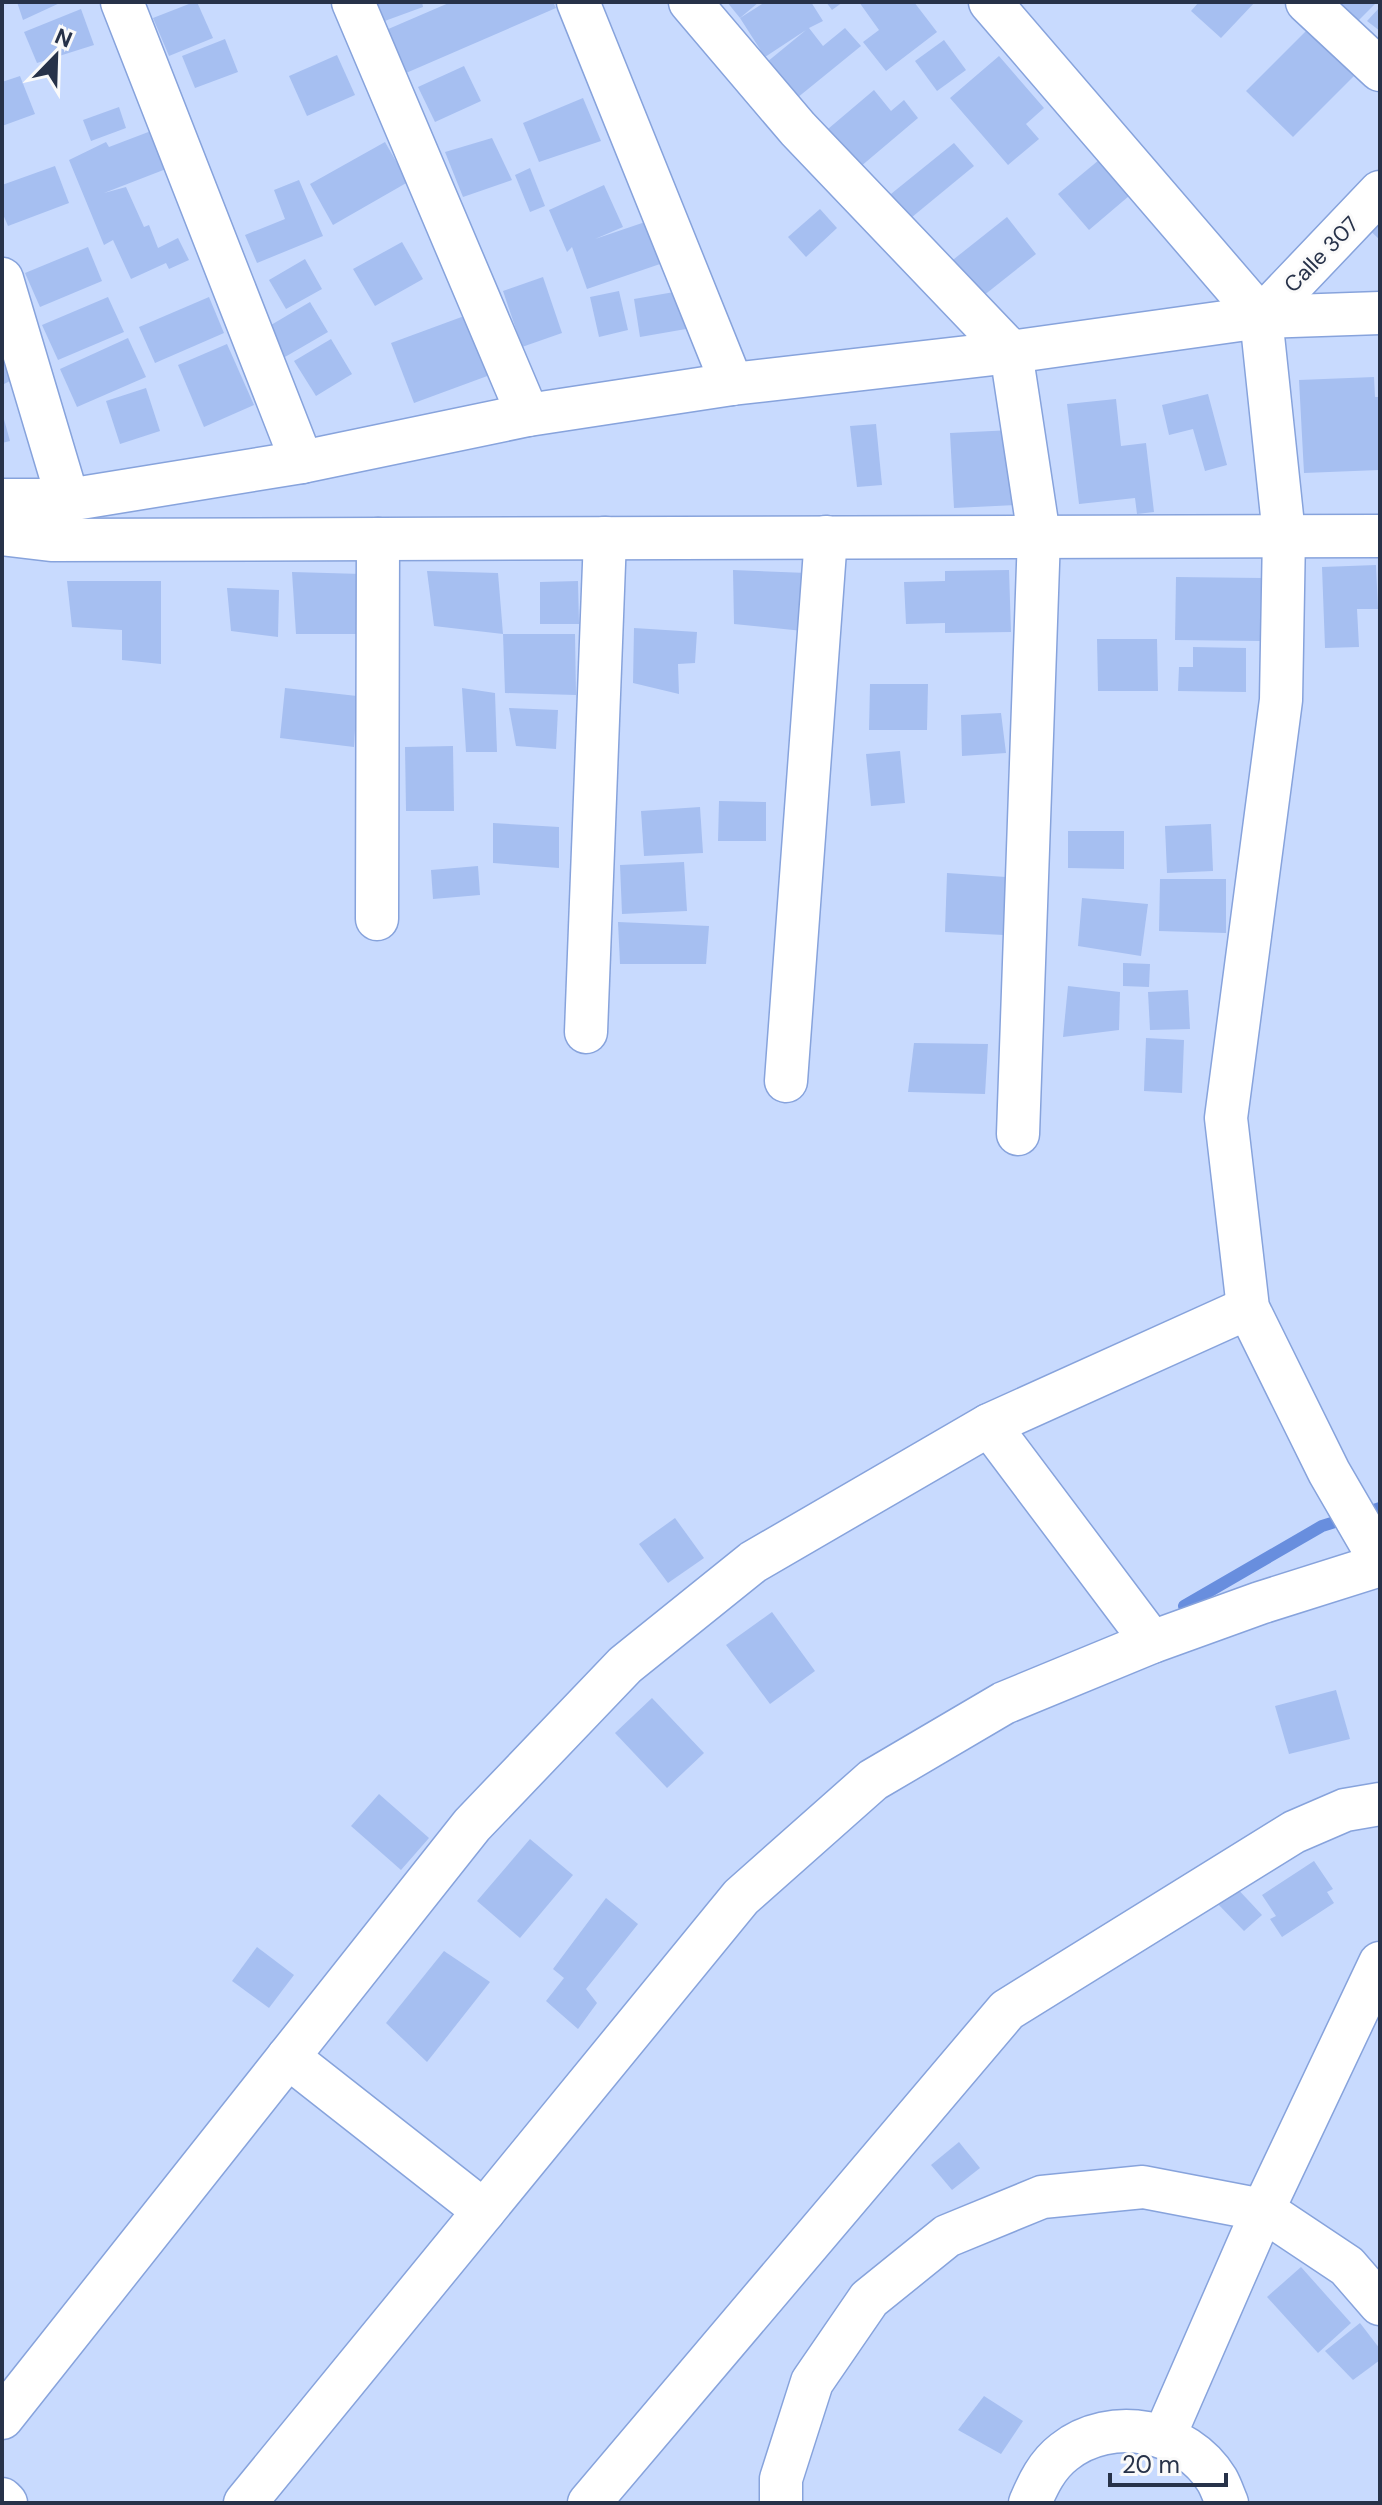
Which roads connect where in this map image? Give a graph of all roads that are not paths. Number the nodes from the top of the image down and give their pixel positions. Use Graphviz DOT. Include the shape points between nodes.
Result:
graph roads {
  1 [pos="122,2"];
  2 [pos="353,2"];
  3 [pos="578,2"];
  4 [pos="690,2"];
  5 [pos="990,2"];
  6 [pos="1307,2"];
  7 [pos="1380,70"];
  8 [pos="1380,192"];
  9 [pos="2,279"];
  10 [pos="1380,313"];
  11 [pos="1261,317"];
  12 [pos="1011,352"];
  13 [pos="732,384"];
  14 [pos="528,415"];
  15 [pos="302,462"];
  16 [pos="2,500"];
  17 [pos="68,500"];
  18 [pos="2,534"];
  19 [pos="1284,535"];
  20 [pos="1039,536"];
  21 [pos="1380,536"];
  22 [pos="826,537"];
  23 [pos="605,538"];
  24 [pos="378,539"];
  25 [pos="377,919"];
  26 [pos="586,1032"];
  27 [pos="786,1081"];
  28 [pos="1018,1134"];
  29 [pos="1248,1308"];
  30 [pos="989,1425"];
  31 [pos="1380,1562"];
  32 [pos="1152,1642"];
  33 [pos="1380,1804"];
  34 [pos="1380,1963"];
  35 [pos="288,2057"];
  36 [pos="1263,2210"];
  37 [pos="484,2211"];
  38 [pos="1380,2304"];
  39 [pos="2,2418"];
  40 [pos="1164,2437"];
  41 [pos="245,2503"];
  42 [pos="589,2503"];
  43 [pos="781,2503"];
  44 [pos="1030,2503"];
  45 [pos="1227,2503"];
  1 -- 15 [label="street"];
  2 -- 14 [label="street"];
  3 -- 13 [label="street"];
  4 -- 12 [label="street" via="798,129"];
  5 -- 11 [label="street"];
  6 -- 7 [label="street"];
  8 -- 11 [label="street, Calle 307"];
  9 -- 17 [label="street"];
  10 -- 11 [label="street"];
  11 -- 12 [label="street"];
  11 -- 19 [label="street"];
  12 -- 13 [label="street"];
  12 -- 20 [label="street"];
  13 -- 14 [label="street"];
  14 -- 15 [label="street"];
  15 -- 17 [label="street"];
  16 -- 17 [label="street"];
  18 -- 24 [label="street" via="51,540"];
  19 -- 20 [label="street"];
  19 -- 21 [label="street"];
  19 -- 29 [label="street" via="1281,700 1226,1118"];
  20 -- 22 [label="street"];
  20 -- 28 [label="street"];
  22 -- 23 [label="street"];
  22 -- 27 [label="street"];
  23 -- 24 [label="street"];
  23 -- 26 [label="street"];
  24 -- 25 [label="street"];
  29 -- 30 [label="street"];
  29 -- 31 [label="street"];
  30 -- 32 [label="street"];
  30 -- 35 [label="street" via="753,1562 625,1665 472,1825"];
  31 -- 32 [label="street"];
  32 -- 37 [label="street" via="1004,1703 873,1780 741,1897"];
  33 -- 42 [label="street" via="1345,1810 1294,1832 1007,2010"];
  34 -- 36 [label="street"];
  35 -- 37 [label="street"];
  35 -- 39 [label="street"];
  36 -- 38 [label="street" via="1347,2266"];
  36 -- 40 [label="street"];
  36 -- 43 [label="street" via="1143,2187 1042,2197 947,2236 869,2299 812,2382 781,2479"];
  37 -- 41 [label="street"];
  40 -- 44 [label="street" via="1130,2430 1095,2436 1064,2452 1040,2478"];
  40 -- 45 [label="street" via="1194,2454 1217,2480"];
}
